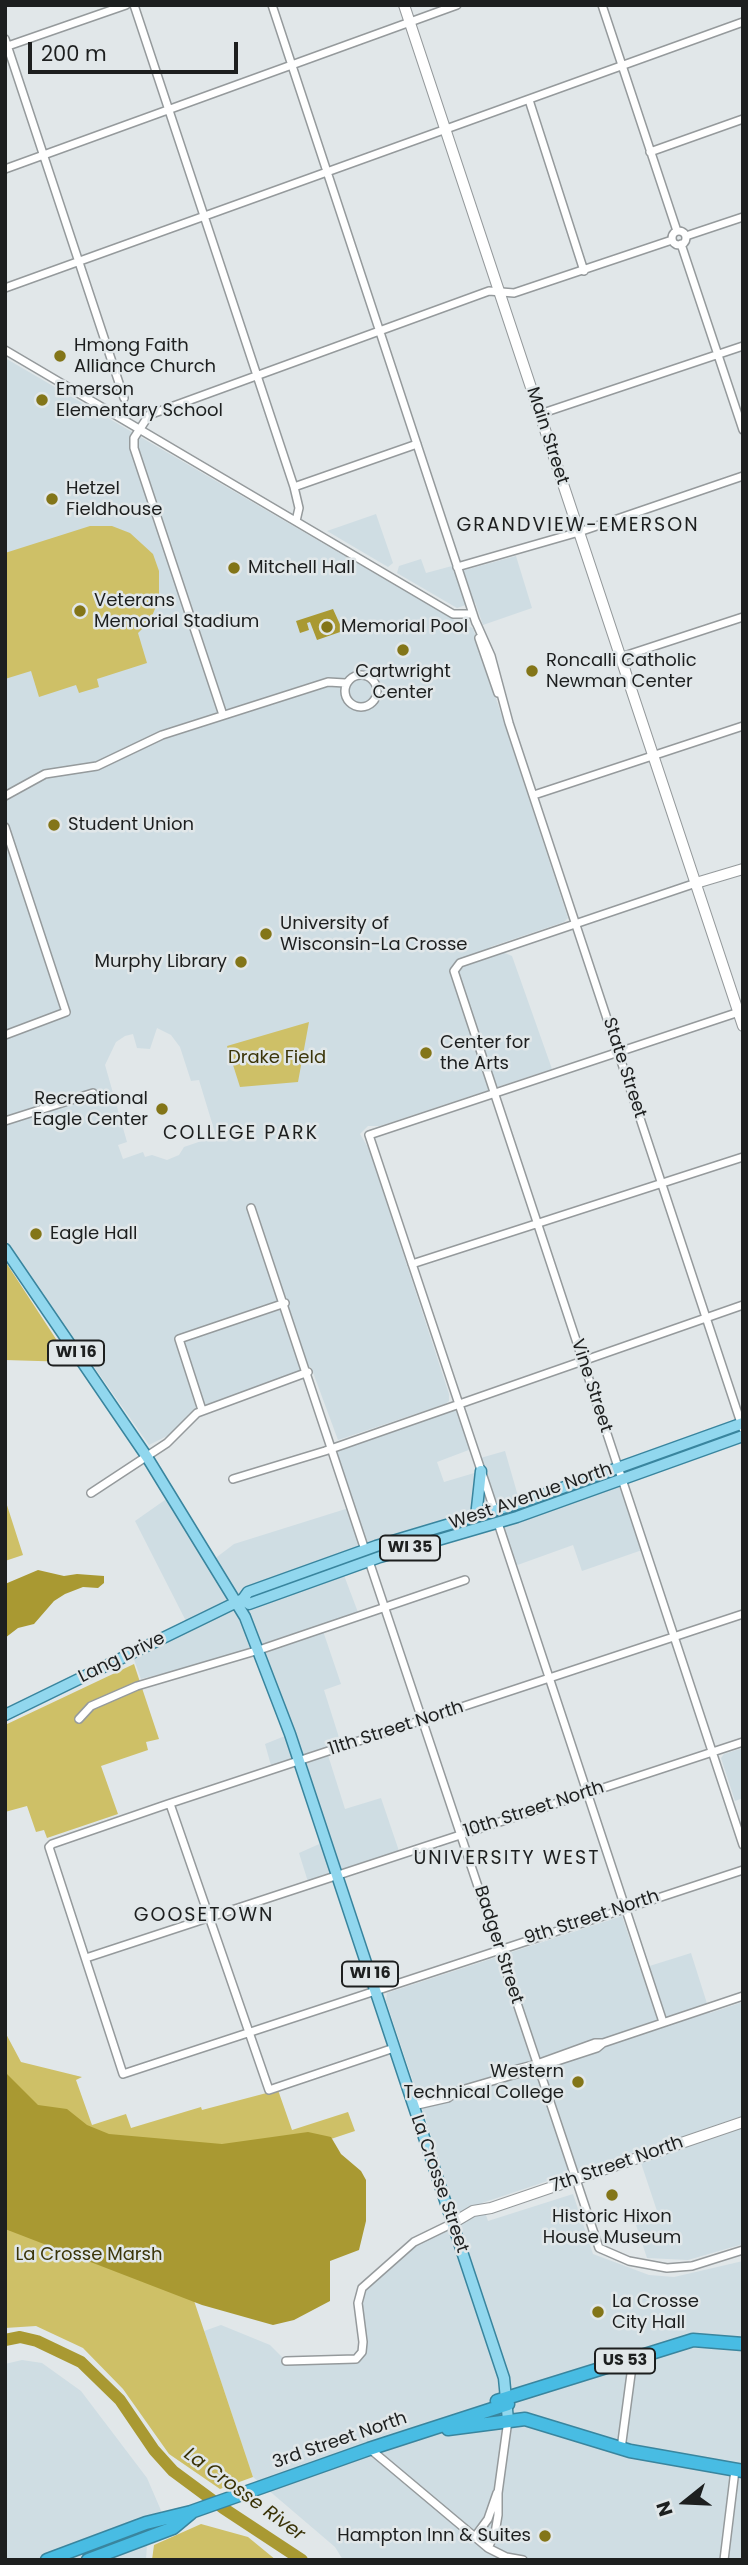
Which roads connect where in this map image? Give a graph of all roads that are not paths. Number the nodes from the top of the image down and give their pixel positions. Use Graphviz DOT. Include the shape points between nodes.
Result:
graph roads {
  1 [pos="126,5"];
  2 [pos="134,5"];
  3 [pos="272,5"];
  4 [pos="404,5"];
  5 [pos="457,5"];
  6 [pos="602,5"];
  7 [pos="410,22"];
  8 [pos="743,22"];
  9 [pos="6,44"];
  10 [pos="291,65"];
  11 [pos="622,66"];
  12 [pos="529,100"];
  13 [pos="169,110"];
  14 [pos="743,119"];
  15 [pos="446,131"];
  16 [pos="650,152"];
  17 [pos="44,156"];
  18 [pos="5,169"];
  19 [pos="327,173"];
  20 [pos="204,217"];
  21 [pos="743,217"];
  22 [pos="677,231"];
  23 [pos="686,236"];
  24 [pos="672,240"];
  25 [pos="681,244"];
  26 [pos="79,262"];
  27 [pos="584,271"];
  28 [pos="5,288"];
  29 [pos="501,292"];
  30 [pos="380,332"];
  31 [pos="743,346"];
  32 [pos="5,350"];
  33 [pos="718,355"];
  34 [pos="257,374"];
  35 [pos="124,398"];
  36 [pos="540,414"];
  37 [pos="138,429"];
  38 [pos="743,430"];
  39 [pos="417,444"];
  40 [pos="743,476"];
  41 [pos="294,487"];
  42 [pos="296,521"];
  43 [pos="579,532"];
  44 [pos="457,567"];
  45 [pos="474,617"];
  46 [pos="743,617"];
  47 [pos="621,657"];
  48 [pos="345,683"];
  49 [pos="223,715"];
  50 [pos="743,726"];
  51 [pos="653,755"];
  52 [pos="534,795"];
  53 [pos="5,796"];
  54 [pos="5,827"];
  55 [pos="743,869"];
  56 [pos="696,883"];
  57 [pos="577,923"];
  58 [pos="740,1012"];
  59 [pos="743,1026"];
  60 [pos="5,1035"];
  61 [pos="619,1053"];
  62 [pos="93,1093"];
  63 [pos="495,1094"];
  64 [pos="5,1121"];
  65 [pos="743,1157"];
  66 [pos="662,1182"];
  67 [pos="251,1208"];
  68 [pos="537,1222"];
  69 [pos="5,1249"];
  70 [pos="412,1264"];
  71 [pos="285,1303"];
  72 [pos="743,1305"];
  73 [pos="706,1317"];
  74 [pos="582,1359"];
  75 [pos="308,1372"];
  76 [pos="458,1405"];
  77 [pos="202,1410"];
  78 [pos="742,1425"];
  79 [pos="743,1436"];
  80 [pos="333,1448"];
  81 [pos="147,1457"];
  82 [pos="481,1471"];
  83 [pos="620,1474"];
  84 [pos="233,1479"];
  85 [pos="92,1493"];
  86 [pos="476,1517"];
  87 [pos="496,1517"];
  88 [pos="367,1555"];
  89 [pos="465,1580"];
  90 [pos="240,1601"];
  91 [pos="384,1606"];
  92 [pos="743,1614"];
  93 [pos="674,1637"];
  94 [pos="259,1650"];
  95 [pos="549,1678"];
  96 [pos="5,1715"];
  97 [pos="79,1719"];
  98 [pos="423,1721"];
  99 [pos="743,1742"];
  100 [pos="712,1752"];
  101 [pos="299,1761"];
  102 [pos="587,1794"];
  103 [pos="170,1804"];
  104 [pos="461,1834"];
  105 [pos="743,1845"];
  106 [pos="743,1870"];
  107 [pos="338,1876"];
  108 [pos="625,1908"];
  109 [pos="211,1918"];
  110 [pos="498,1948"];
  111 [pos="86,1958"];
  112 [pos="375,1990"];
  113 [pos="743,1996"];
  114 [pos="663,2022"];
  115 [pos="250,2033"];
  116 [pos="394,2048"];
  117 [pos="537,2064"];
  118 [pos="413,2106"];
  119 [pos="743,2122"];
  120 [pos="575,2179"];
  121 [pos="451,2224"];
  122 [pos="743,2250"];
  123 [pos="743,2344"];
  124 [pos="633,2359"];
  125 [pos="286,2361"];
  126 [pos="508,2401"];
  127 [pos="508,2420"];
  128 [pos="426,2429"];
  129 [pos="369,2448"];
  130 [pos="621,2449"];
  131 [pos="739,2470"];
  132 [pos="498,2493"];
  133 [pos="191,2512"];
  134 [pos="474,2538"];
  135 [pos="488,2548"];
  136 [pos="47,2560"];
  137 [pos="88,2560"];
  138 [pos="523,2560"];
  139 [pos="724,2560"];
  1 -- 9 [label="street"];
  2 -- 13 [label="street"];
  3 -- 10 [label="street, State Street"];
  4 -- 7 [label="street, Main Street"];
  5 -- 7 [label="street"];
  6 -- 11 [label="street"];
  7 -- 10 [label="street"];
  7 -- 15 [label="street, Main Street"];
  8 -- 11 [label="street"];
  9 -- 17 [label="street"];
  10 -- 13 [label="street"];
  10 -- 19 [label="street, State Street"];
  11 -- 12 [label="street"];
  11 -- 16 [label="street"];
  12 -- 15 [label="street"];
  12 -- 27 [label="street"];
  13 -- 17 [label="street"];
  13 -- 20 [label="street"];
  14 -- 16 [label="street"];
  15 -- 19 [label="street"];
  15 -- 29 [label="street, Main Street"];
  16 -- 22 [label="street"];
  17 -- 18 [label="street"];
  17 -- 26 [label="street"];
  19 -- 20 [label="street"];
  19 -- 30 [label="street, State Street"];
  20 -- 26 [label="street"];
  20 -- 34 [label="street"];
  21 -- 23 [label="street"];
  22 -- 23 [label="street"];
  22 -- 24 [label="street"];
  23 -- 25 [label="street"];
  24 -- 25 [label="street"];
  24 -- 27 [label="street"];
  25 -- 33 [label="street"];
  26 -- 28 [label="street"];
  26 -- 35 [label="street"];
  27 -- 29 [label="street" via="514,293"];
  29 -- 30 [label="street" via="489,291"];
  29 -- 36 [label="street, Main Street"];
  30 -- 34 [label="street"];
  30 -- 39 [label="street, State Street"];
  31 -- 33 [label="street"];
  32 -- 37 [label="street"];
  33 -- 36 [label="street"];
  33 -- 38 [label="street"];
  34 -- 37 [label="street" via="149,415"];
  34 -- 41 [label="street"];
  36 -- 43 [label="street, Main Street"];
  37 -- 42 [label="street"];
  37 -- 49 [label="street" via="134,448"];
  39 -- 41 [label="street"];
  39 -- 44 [label="street, State Street"];
  40 -- 43 [label="street"];
  41 -- 42 [label="street" via="299,508"];
  42 -- 45 [label="street" via="453,614"];
  43 -- 44 [label="street"];
  43 -- 47 [label="street, Main Street"];
  44 -- 45 [label="street, State Street"];
  45 -- 52 [label="street, State Street" via="491,656"];
  46 -- 47 [label="street"];
  47 -- 51 [label="street, Main Street"];
  48 -- 48 [label="street" via="353,706 364,708 373,703 376,693 369,676 354,674"];
  48 -- 49 [label="street" via="328,682"];
  49 -- 53 [label="street" via="150,739 97,766 46,774"];
  50 -- 51 [label="street"];
  51 -- 52 [label="street"];
  51 -- 56 [label="street, Main Street"];
  52 -- 57 [label="street, State Street"];
  54 -- 60 [label="street" via="66,1012"];
  55 -- 56 [label="street"];
  56 -- 57 [label="street"];
  56 -- 58 [label="street, Main Street"];
  57 -- 61 [label="street, State Street"];
  57 -- 63 [label="street, Vine Street" via="455,967"];
  58 -- 59 [label="street, Main Street"];
  58 -- 61 [label="street"];
  61 -- 63 [label="street"];
  61 -- 66 [label="street, State Street"];
  62 -- 64 [label="street"];
  63 -- 68 [label="street, Vine Street"];
  63 -- 70 [label="street" via="369,1135"];
  65 -- 66 [label="street"];
  66 -- 68 [label="street"];
  66 -- 73 [label="street, State Street"];
  67 -- 71 [label="street, Badger Street"];
  68 -- 70 [label="street"];
  68 -- 74 [label="street, Vine Street"];
  69 -- 81 [label="main road, WI 16"];
  70 -- 76 [label="street"];
  71 -- 75 [label="street, Badger Street"];
  71 -- 77 [label="street" via="180,1339"];
  72 -- 73 [label="street"];
  73 -- 74 [label="street"];
  73 -- 78 [label="street, State Street"];
  74 -- 76 [label="street"];
  74 -- 83 [label="street, Vine Street"];
  75 -- 77 [label="street"];
  75 -- 80 [label="street, Badger Street"];
  76 -- 80 [label="street"];
  76 -- 82 [label="street"];
  77 -- 81 [label="street"];
  78 -- 83 [label="main road, West Avenue North / WI 35"];
  79 -- 83 [label="main road, WI 35"];
  80 -- 84 [label="street"];
  80 -- 88 [label="street, Badger Street"];
  81 -- 85 [label="street"];
  81 -- 90 [label="main road, WI 16"];
  82 -- 86 [label="main road"];
  82 -- 87 [label="street"];
  83 -- 87 [label="main road, West Avenue North / WI 35"];
  83 -- 93 [label="street, Vine Street"];
  86 -- 87 [label="main road, West Avenue North / WI 35"];
  86 -- 88 [label="main road, West Avenue North / WI 35"];
  87 -- 88 [label="main road, West Avenue North / WI 35"];
  87 -- 95 [label="street"];
  88 -- 90 [label="main road, West Avenue North / WI 35" via="248,1592"];
  88 -- 91 [label="street, Badger Street"];
  89 -- 91 [label="street"];
  90 -- 94 [label="main road, WI 16"];
  90 -- 96 [label="main road, Lang Drive / WI 35"];
  91 -- 94 [label="street"];
  91 -- 98 [label="street, Badger Street"];
  92 -- 93 [label="street, 11th Street North"];
  93 -- 95 [label="street, 11th Street North"];
  93 -- 100 [label="street, Vine Street"];
  94 -- 97 [label="street" via="137,1686 91,1706"];
  94 -- 101 [label="main road, WI 16"];
  95 -- 98 [label="street, 11th Street North"];
  95 -- 102 [label="street"];
  98 -- 101 [label="street, 11th Street North"];
  98 -- 104 [label="street, Badger Street"];
  99 -- 100 [label="street, 10th Street North"];
  100 -- 102 [label="street, 10th Street North"];
  100 -- 105 [label="street, Vine Street"];
  101 -- 103 [label="street, 11th Street North"];
  101 -- 107 [label="main road, La Crosse Street / WI 16"];
  102 -- 104 [label="street, 10th Street North"];
  102 -- 108 [label="street"];
  103 -- 109 [label="street"];
  103 -- 111 [label="street, 11th Street North" via="50,1845"];
  104 -- 107 [label="street, 10th Street North"];
  104 -- 110 [label="street, Badger Street"];
  106 -- 108 [label="street, 9th Street North"];
  107 -- 109 [label="street, 10th Street North"];
  107 -- 112 [label="main road, La Crosse Street / WI 16"];
  108 -- 110 [label="street, 9th Street North"];
  108 -- 114 [label="street"];
  109 -- 111 [label="street, 10th Street North"];
  109 -- 115 [label="street"];
  110 -- 112 [label="street, 9th Street North"];
  110 -- 117 [label="street, Badger Street"];
  111 -- 115 [label="street, 9th Street North" via="123,2074"];
  112 -- 115 [label="street, 9th Street North"];
  112 -- 116 [label="main road, La Crosse Street / WI 16"];
  113 -- 114 [label="street"];
  114 -- 117 [label="street" via="580,2054"];
  115 -- 116 [label="street" via="269,2090"];
  116 -- 118 [label="main road, La Crosse Street / WI 16"];
  117 -- 118 [label="street" via="448,2098"];
  117 -- 120 [label="street, Badger Street"];
  118 -- 121 [label="main road, La Crosse Street / WI 16"];
  119 -- 120 [label="street, 7th Street North"];
  120 -- 121 [label="street, 7th Street North" via="462,2216"];
  120 -- 122 [label="street, Badger Street" via="601,2250 671,2268"];
  121 -- 125 [label="street, 7th Street North" via="414,2242 362,2288 358,2303 363,2342 356,2359"];
  121 -- 126 [label="main road, La Crosse Street"];
  123 -- 124 [label="highway, US 53" via="692,2340"];
  124 -- 126 [label="highway, US 53"];
  124 -- 130 [label="street"];
  126 -- 127 [label="main road, La Crosse Street"];
  126 -- 128 [label="highway, 3rd Street North / US 53"];
  127 -- 128 [label="highway, 3rd Street North / US 53"];
  127 -- 130 [label="highway, 3rd Street North / US 53" via="547,2423"];
  127 -- 132 [label="street, La Crosse Street"];
  128 -- 129 [label="highway, 3rd Street North / US 53"];
  129 -- 133 [label="highway, 3rd Street North / US 53"];
  129 -- 134 [label="street"];
  130 -- 131 [label="highway, 3rd Street North / US 53"];
  131 -- 139 [label="street"];
  132 -- 134 [label="street, La Crosse Street"];
  132 -- 135 [label="street, La Crosse Street" via="495,2533"];
  133 -- 136 [label="highway, US 53" via="155,2520"];
  133 -- 137 [label="highway, US 53" via="173,2528"];
  134 -- 135 [label="street"];
  135 -- 138 [label="street"];
}
